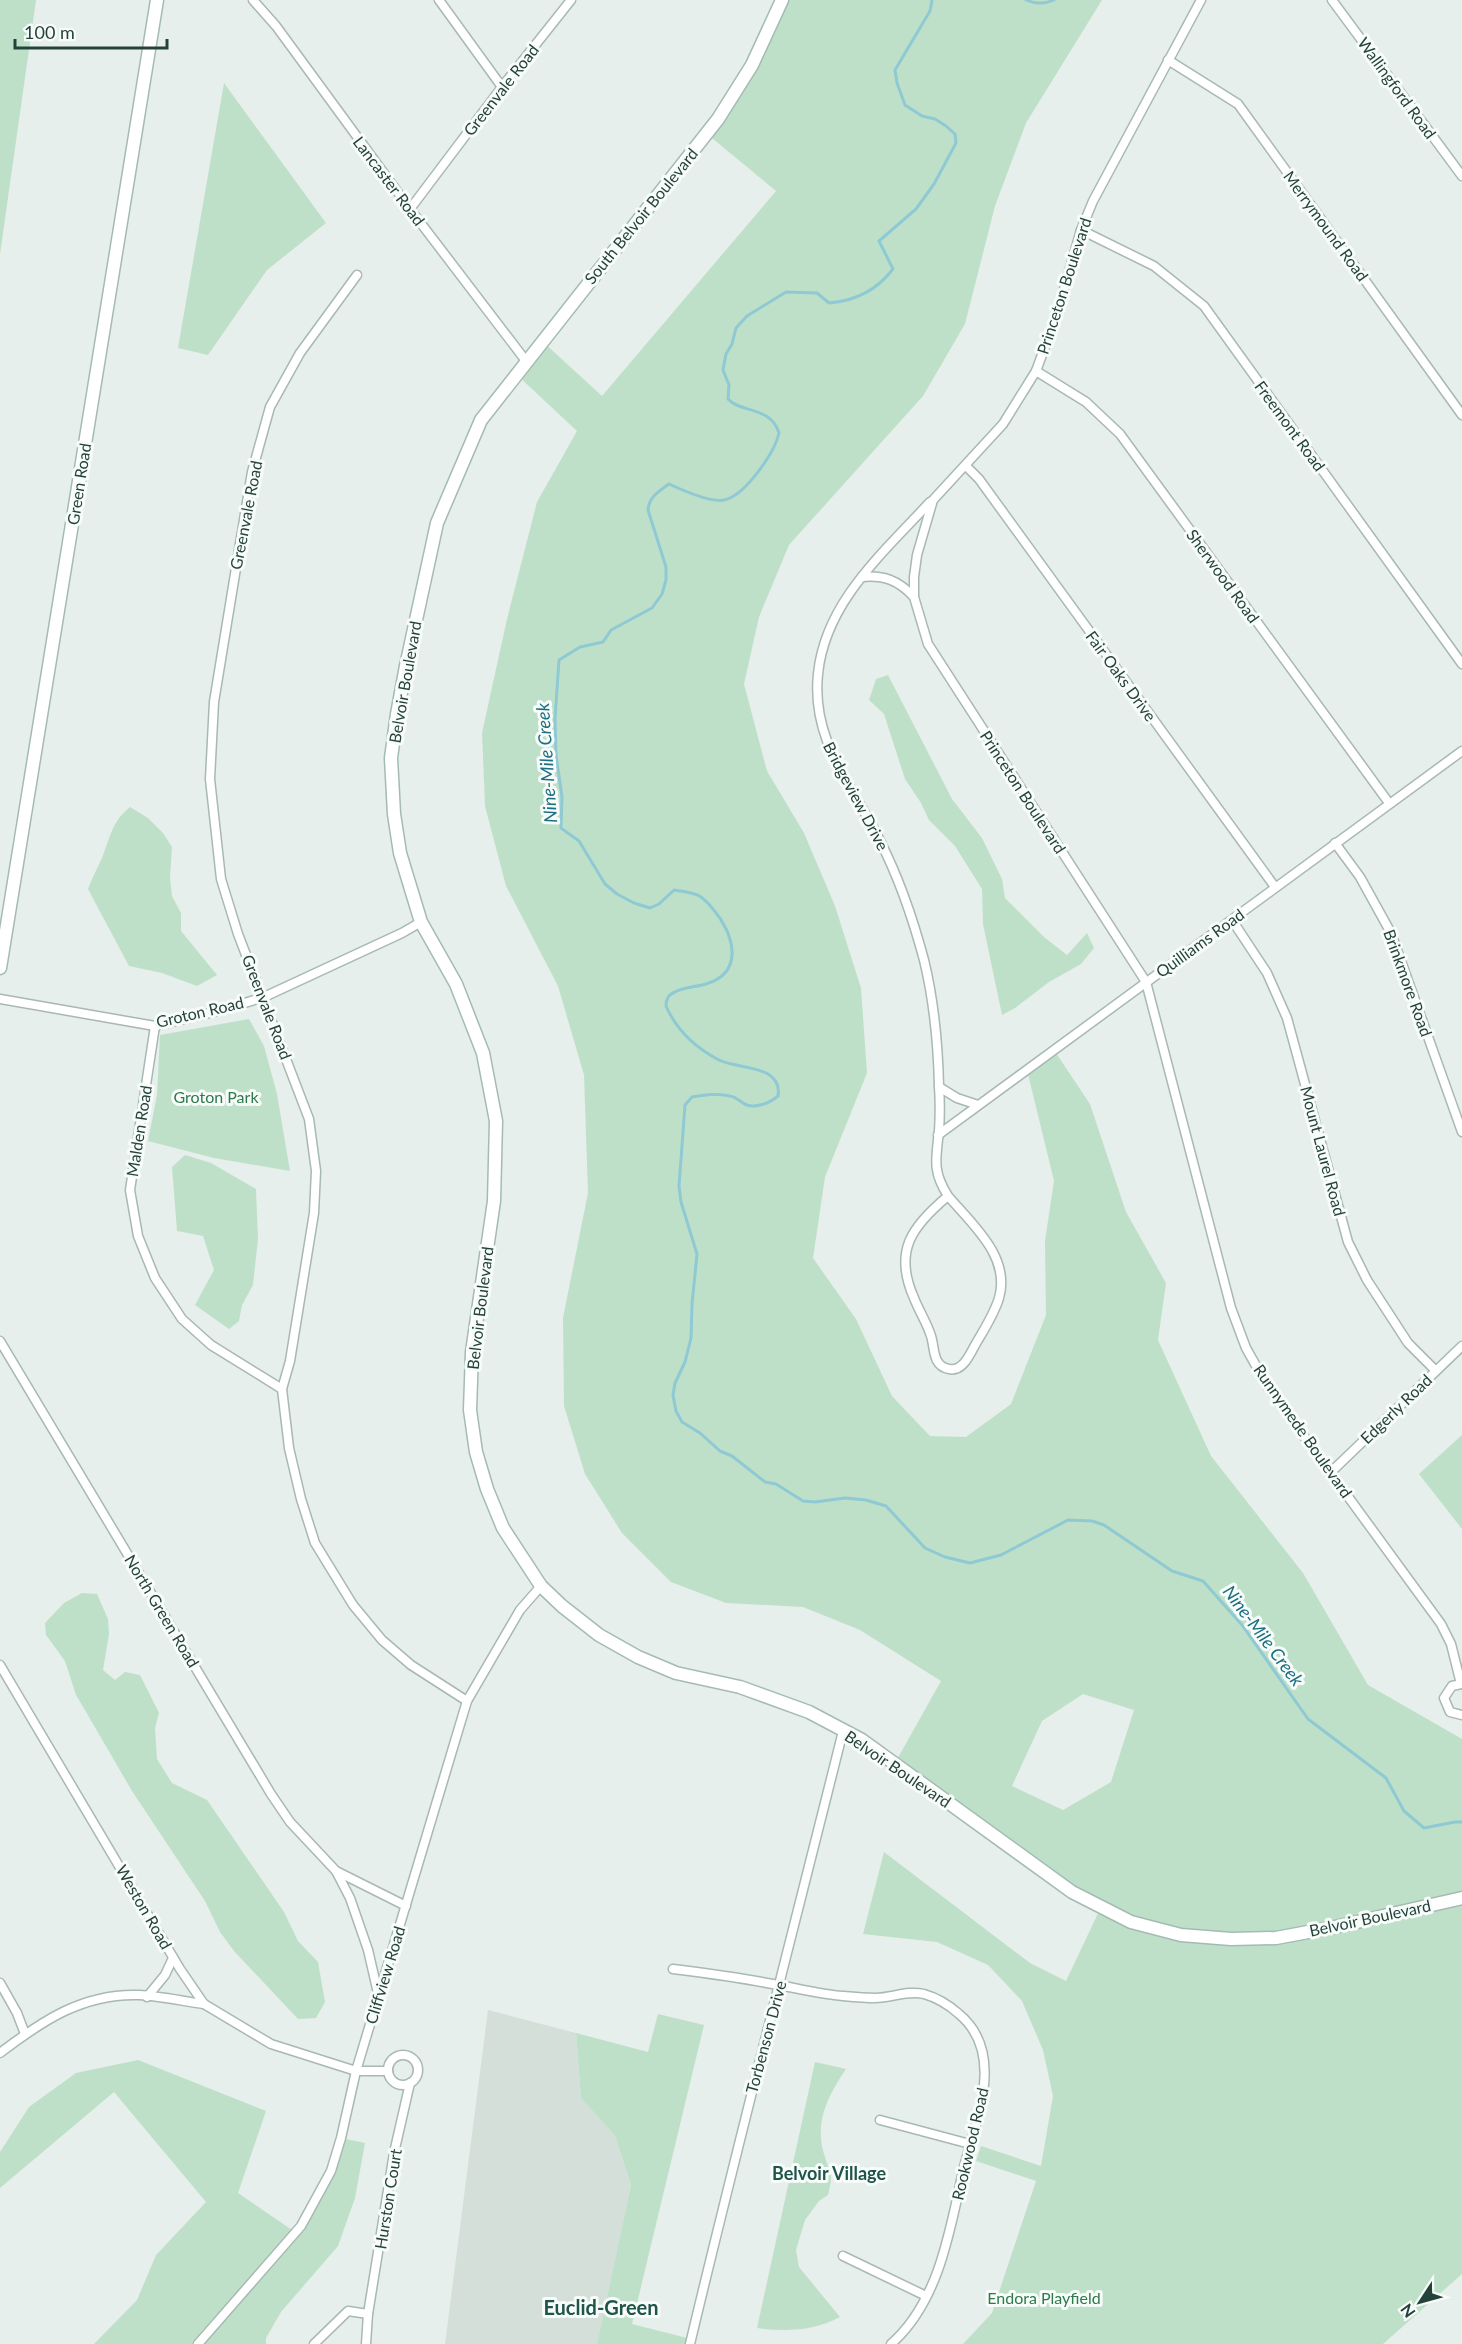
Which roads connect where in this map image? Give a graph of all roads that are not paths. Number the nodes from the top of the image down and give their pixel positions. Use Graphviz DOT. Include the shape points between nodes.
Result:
graph roads {
  1 [pos="157,0"];
  2 [pos="253,0"];
  3 [pos="439,0"];
  4 [pos="571,0"];
  5 [pos="782,0"];
  6 [pos="1201,0"];
  7 [pos="1332,0"];
  8 [pos="1168,60"];
  9 [pos="502,87"];
  10 [pos="1462,176"];
  11 [pos="410,209"];
  12 [pos="1081,230"];
  13 [pos="357,275"];
  14 [pos="526,361"];
  15 [pos="1036,371"];
  16 [pos="1462,415"];
  17 [pos="481,420"];
  18 [pos="966,466"];
  19 [pos="933,500"];
  20 [pos="862,577"];
  21 [pos="914,597"];
  22 [pos="1462,664"];
  23 [pos="1462,751"];
  24 [pos="1389,803"];
  25 [pos="1335,843"];
  26 [pos="1275,887"];
  27 [pos="1232,920"];
  28 [pos="422,922"];
  29 [pos="0,968"];
  30 [pos="1146,982"];
  31 [pos="264,997"];
  32 [pos="0,999"];
  33 [pos="155,1026"];
  34 [pos="939,1088"];
  35 [pos="978,1105"];
  36 [pos="1462,1132"];
  37 [pos="938,1135"];
  38 [pos="948,1196"];
  39 [pos="0,1341"];
  40 [pos="1462,1346"];
  41 [pos="1436,1370"];
  42 [pos="282,1389"];
  43 [pos="1330,1473"];
  44 [pos="541,1586"];
  45 [pos="0,1665"];
  46 [pos="1462,1684"];
  47 [pos="466,1701"];
  48 [pos="1462,1715"];
  49 [pos="843,1731"];
  50 [pos="336,1871"];
  51 [pos="1462,1898"];
  52 [pos="406,1905"];
  53 [pos="173,1958"];
  54 [pos="673,1969"];
  55 [pos="0,1983"];
  56 [pos="780,1985"];
  57 [pos="378,1994"];
  58 [pos="147,1996"];
  59 [pos="204,2004"];
  60 [pos="25,2034"];
  61 [pos="0,2054"];
  62 [pos="356,2071"];
  63 [pos="388,2071"];
  64 [pos="410,2083"];
  65 [pos="879,2120"];
  66 [pos="970,2144"];
  67 [pos="843,2256"];
  68 [pos="926,2296"];
  69 [pos="368,2314"];
  70 [pos="198,2344"];
  71 [pos="314,2344"];
  72 [pos="366,2344"];
  73 [pos="690,2344"];
  74 [pos="891,2344"];
  1 -- 29 [label="street, Green Road"];
  2 -- 11 [label="street, Lancaster Road"];
  3 -- 9 [label="street"];
  4 -- 9 [label="street, Greenvale Road"];
  5 -- 14 [label="street, South Belvoir Boulevard" via="752,65 718,119"];
  6 -- 8 [label="street, Princeton Boulevard"];
  7 -- 10 [label="street, Wallingford Road"];
  8 -- 12 [label="street, Princeton Boulevard" via="1120,147"];
  8 -- 16 [label="street, Merrymound Road" via="1238,104"];
  9 -- 11 [label="street, Greenvale Road"];
  11 -- 14 [label="street, Lancaster Road"];
  12 -- 15 [label="street, Princeton Boulevard"];
  12 -- 22 [label="street, Freemont Road" via="1154,266 1204,306"];
  13 -- 31 [label="street, Greenvale Road" via="300,353 270,407 252,472 214,702 210,779 222,879 238,934"];
  14 -- 17 [label="street, South Belvoir Boulevard"];
  15 -- 18 [label="street, Princeton Boulevard" via="1003,424"];
  15 -- 24 [label="street, Sherwood Road" via="1086,402 1120,434"];
  17 -- 28 [label="street, Belvoir Boulevard" via="437,523 391,758 400,853"];
  18 -- 19 [label="street, Princeton Boulevard"];
  18 -- 26 [label="street, Fair Oaks Drive"];
  19 -- 20 [label="street, Bridgeview Drive"];
  19 -- 21 [label="street, Princeton Boulevard" via="917,555"];
  20 -- 21 [label="street" via="890,578"];
  20 -- 34 [label="street, Bridgeview Drive" via="841,604 822,651 817,696 821,724 828,748 893,868 917,934 936,1026"];
  21 -- 30 [label="street, Princeton Boulevard" via="928,644"];
  23 -- 24 [label="street, Quilliams Road"];
  24 -- 25 [label="street, Quilliams Road"];
  25 -- 26 [label="street, Quilliams Road"];
  25 -- 36 [label="street, Brinkmore Road" via="1360,877 1391,933"];
  26 -- 27 [label="street, Quilliams Road"];
  27 -- 30 [label="street, Quilliams Road"];
  27 -- 41 [label="street, Mount Laurel Road" via="1267,973 1287,1018 1348,1242 1402,1334"];
  28 -- 31 [label="street, Groton Road"];
  28 -- 44 [label="street, Belvoir Boulevard" via="456,984 483,1053 496,1121 494,1201 472,1352 470,1410 476,1452 503,1528"];
  30 -- 35 [label="street, Quilliams Road"];
  30 -- 43 [label="street, Runnymede Boulevard" via="1242,1338 1268,1387"];
  31 -- 33 [label="street, Groton Road"];
  31 -- 42 [label="street, Greenvale Road" via="309,1119 316,1171 314,1214"];
  32 -- 33 [label="street, Groton Road"];
  33 -- 42 [label="street, Malden Road" via="130,1190 138,1236 155,1278 182,1319 211,1346"];
  34 -- 35 [label="street"];
  34 -- 37 [label="street, Bridgeview Drive"];
  35 -- 37 [label="street, Quilliams Road"];
  37 -- 38 [label="street, Bridgeview Drive" via="936,1167"];
  38 -- 38 [label="street, Bridgeview Drive" via="912,1233 905,1264 907,1281 930,1334 936,1360 953,1370 968,1358 995,1310 1001,1276 996,1256"];
  39 -- 50 [label="street, North Green Road" via="271,1794 290,1822"];
  40 -- 41 [label="street, Edgerly Road"];
  41 -- 43 [label="street, Edgerly Road"];
  42 -- 47 [label="street, Greenvale Road" via="289,1448 315,1543 354,1605 382,1640 411,1665"];
  43 -- 46 [label="street, Runnymede Boulevard" via="1441,1624"];
  44 -- 47 [label="street, Cliffview Road" via="520,1610"];
  44 -- 49 [label="street, Belvoir Boulevard" via="599,1635 638,1657 676,1673 740,1687 779,1701"];
  45 -- 53 [label="street, Weston Road"];
  46 -- 48 [label="street" via="1448,1689 1444,1698 1450,1712"];
  47 -- 52 [label="street, Cliffview Road"];
  49 -- 51 [label="street, Belvoir Boulevard" via="862,1740 1072,1892 1131,1922 1181,1935 1276,1938"];
  49 -- 56 [label="street, Torbenson Drive"];
  50 -- 52 [label="street, North Green Road"];
  50 -- 57 [label="street, North Green Road" via="368,1950"];
  52 -- 57 [label="street, Cliffview Road"];
  53 -- 58 [label="street"];
  53 -- 59 [label="street, Weston Road"];
  54 -- 56 [label="street, Rookwood Road"];
  55 -- 60 [label="street"];
  56 -- 66 [label="street, Rookwood Road" via="842,1996 923,1994 946,2003 968,2021 982,2047 986,2072"];
  56 -- 73 [label="street, Torbenson Drive" via="737,2144"];
  57 -- 62 [label="street, Cliffview Road"];
  58 -- 59 [label="street"];
  58 -- 60 [label="street" via="97,1998 46,2019"];
  59 -- 62 [label="street, Weston Road" via="271,2044"];
  60 -- 61 [label="street"];
  62 -- 63 [label="street"];
  62 -- 70 [label="street, Cliffview Road" via="331,2171 301,2226"];
  63 -- 64 [label="street" via="396,2083"];
  63 -- 64 [label="street, Hurston Court" via="390,2061 398,2055 408,2055 418,2066 417,2076"];
  64 -- 69 [label="street, Hurston Court" via="394,2153"];
  65 -- 66 [label="street"];
  66 -- 68 [label="street, Rookwood Road" via="946,2247"];
  67 -- 68 [label="street"];
  68 -- 74 [label="street, Rookwood Road" via="912,2322"];
  69 -- 71 [label="street" via="348,2311"];
  69 -- 72 [label="street, Hurston Court"];
}
